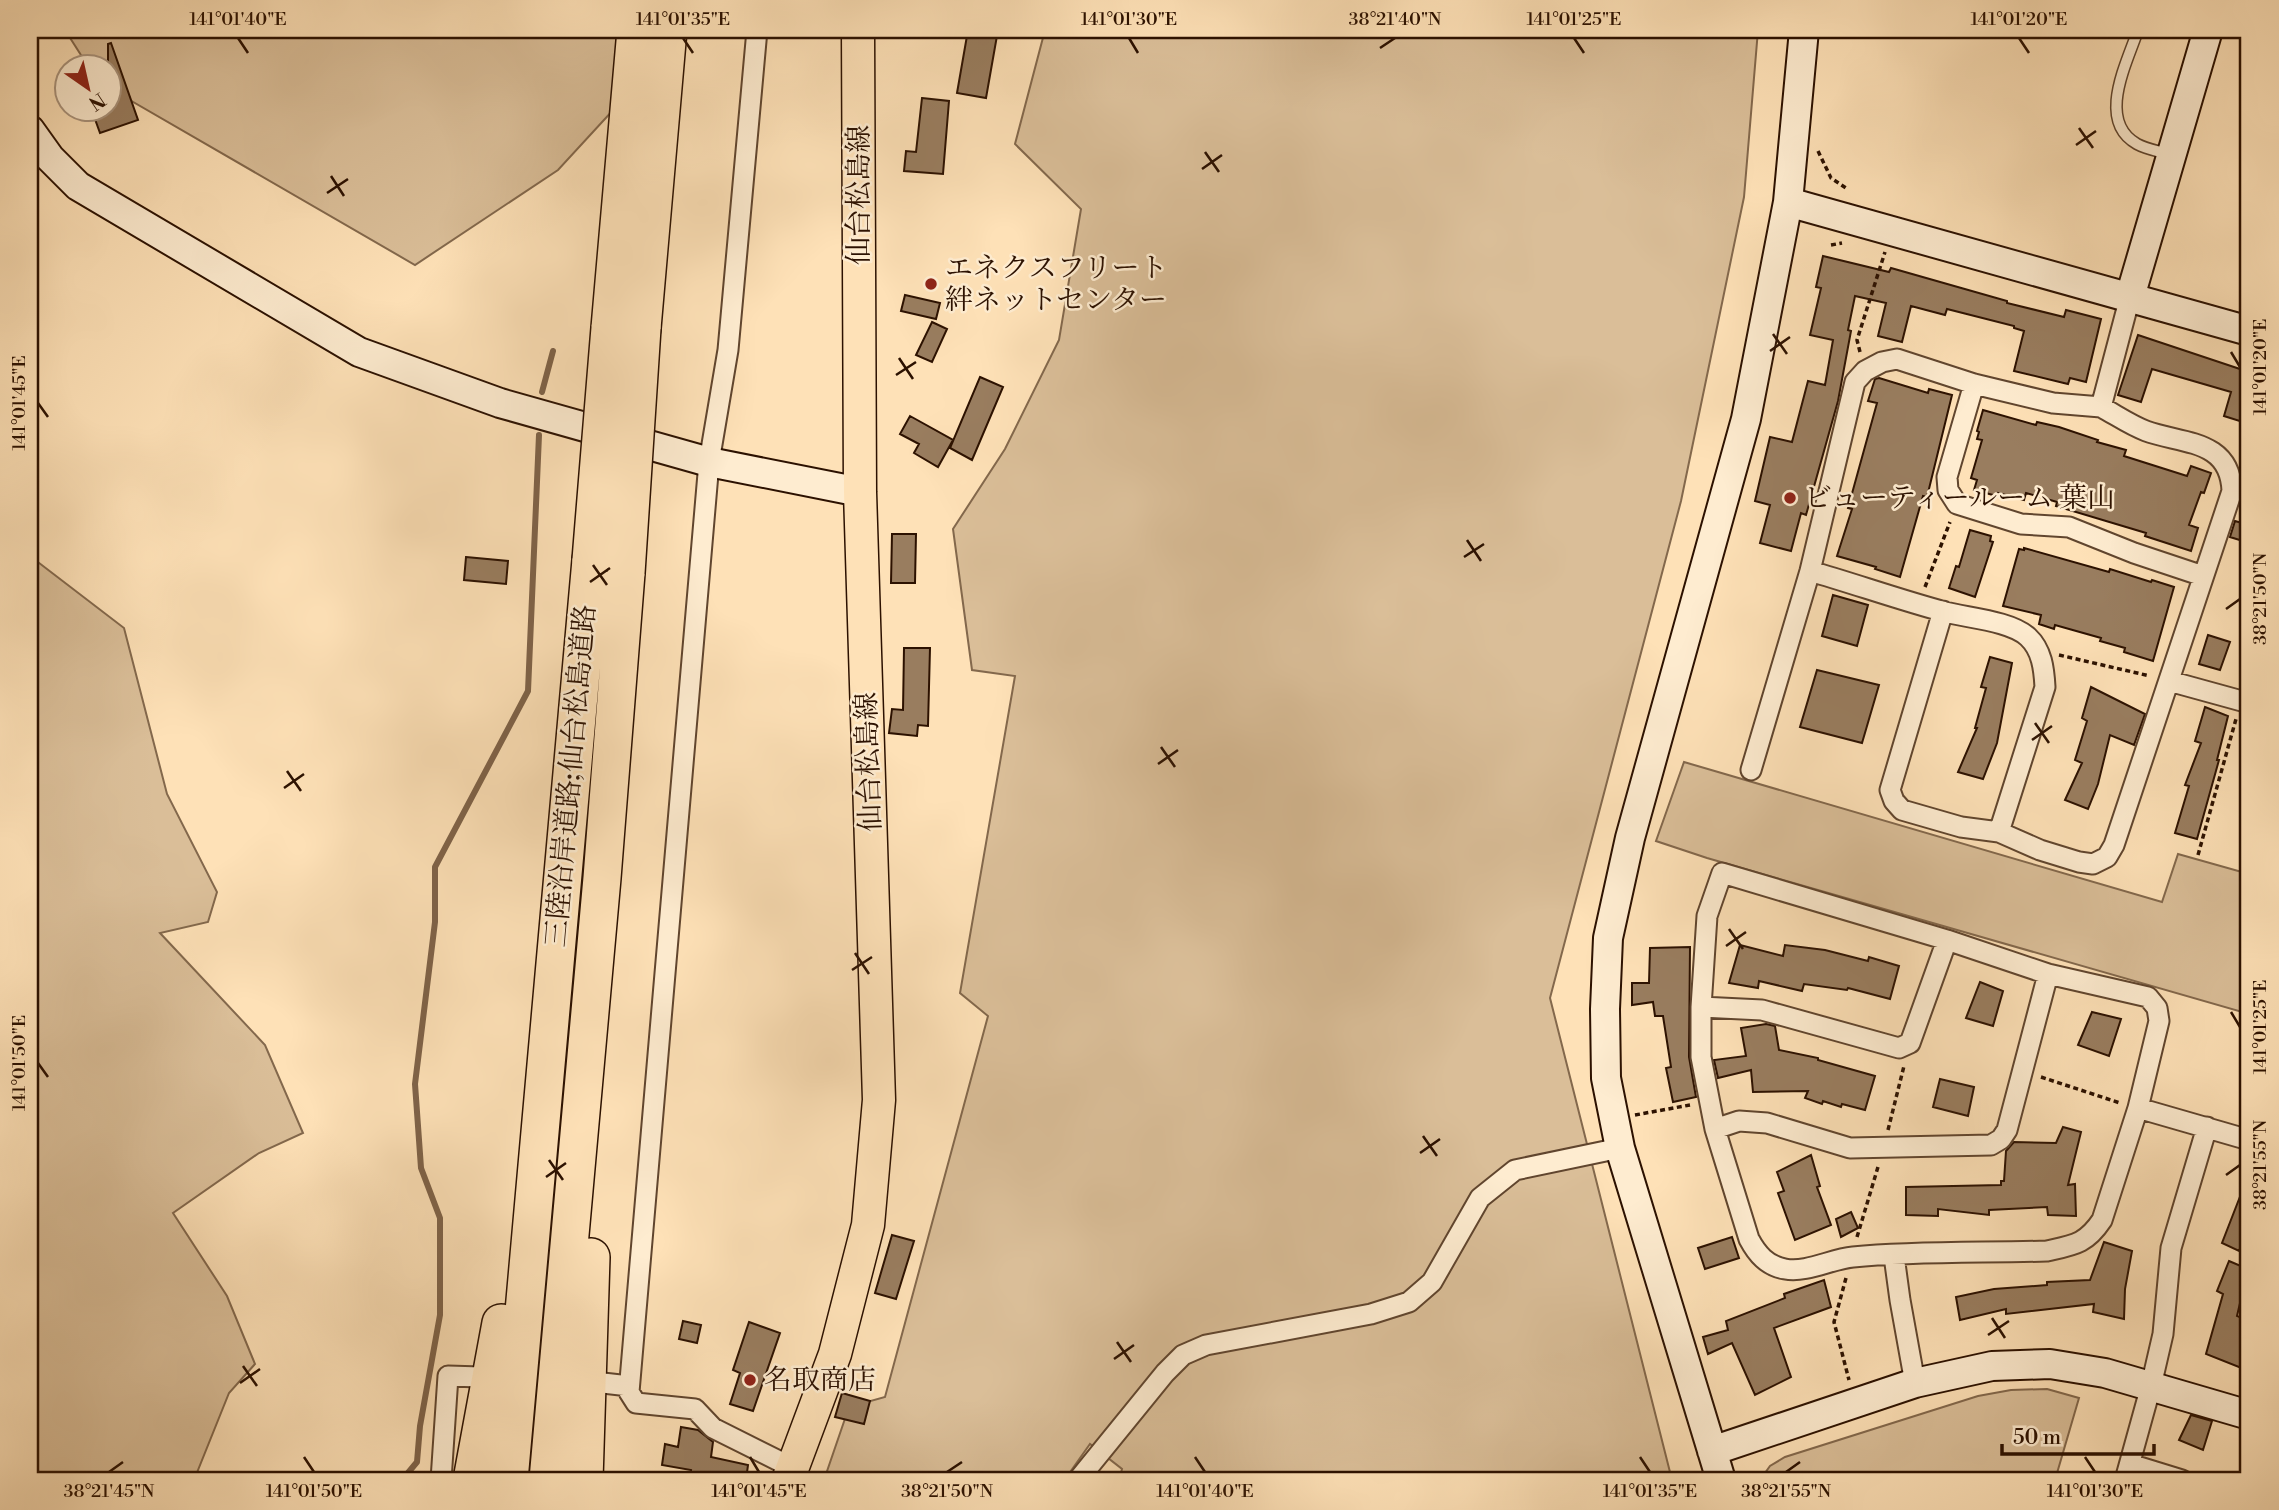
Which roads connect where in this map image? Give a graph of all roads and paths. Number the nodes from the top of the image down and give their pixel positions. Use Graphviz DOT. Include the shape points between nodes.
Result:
graph roads {
  1 [pos="636,30"];
  2 [pos="668,30"];
  3 [pos="758,30"];
  4 [pos="858,30"];
  5 [pos="1804,30"];
  6 [pos="2138,30"];
  7 [pos="2208,30"];
  8 [pos="30,130"];
  9 [pos="1818,150"];
  10 [pos="2172,156"];
  11 [pos="1846,188"];
  12 [pos="1788,202"];
  13 [pos="1889,229"];
  14 [pos="2130,297"];
  15 [pos="626,328"];
  16 [pos="2249,331"];
  17 [pos="1865,371"];
  18 [pos="1975,384"];
  19 [pos="2102,407"];
  20 [pos="709,462"];
  21 [pos="860,492"];
  22 [pos="1957,504"];
  23 [pos="1810,571"];
  24 [pos="2203,576"];
  25 [pos="1919,603"];
  26 [pos="1943,611"];
  27 [pos="2038,650"];
  28 [pos="2169,681"];
  29 [pos="2249,681"];
  30 [pos="2245,701"];
  31 [pos="1751,770"];
  32 [pos="1999,832"];
  33 [pos="2198,855"];
  34 [pos="602,878"];
  35 [pos="1947,940"];
  36 [pos="2048,974"];
  37 [pos="1701,1007"];
  38 [pos="1910,1044"];
  39 [pos="2023,1071"];
  40 [pos="1709,1102"];
  41 [pos="2138,1108"];
  42 [pos="541,1117"];
  43 [pos="1614,1119"];
  44 [pos="2207,1127"];
  45 [pos="1715,1129"];
  46 [pos="2249,1140"];
  47 [pos="1884,1147"];
  48 [pos="1620,1148"];
  49 [pos="1895,1256"];
  50 [pos="1851,1257"];
  51 [pos="481,1377"];
  52 [pos="603,1383"];
  53 [pos="1915,1383"];
  54 [pos="629,1386"];
  55 [pos="2151,1386"];
  56 [pos="1855,1404"];
  57 [pos="2249,1415"];
  58 [pos="1712,1451"];
  59 [pos="2127,1472"];
  60 [pos="790,1474"];
  61 [pos="441,1480"];
  62 [pos="472,1480"];
  63 [pos="509,1480"];
  64 [pos="548,1480"];
  65 [pos="584,1480"];
  66 [pos="1077,1480"];
  67 [pos="1721,1480"];
  68 [pos="2182,1480"];
  1 -- 15 [label="highway, 三陸沿岸道路;仙台松島道路"];
  2 -- 15 [label="highway, 三陸沿岸道路;仙台松島道路"];
  3 -- 20 [label="street" via="728,351"];
  4 -- 21 [label="main road, 仙台松島線"];
  5 -- 12 [label="street"];
  6 -- 10 [label="lane" via="2115,103 2117,121 2138,145"];
  7 -- 10 [label="street"];
  8 -- 20 [label="street" via="78,186 359,352 500,402"];
  9 -- 11 [label="path" via="1831,178"];
  10 -- 14 [label="street"];
  12 -- 13 [label="street"];
  12 -- 43 [label="street" via="1746,419 1630,838 1608,939 1606,1078"];
  13 -- 14 [label="street"];
  13 -- 17 [label="path" via="1857,340"];
  14 -- 16 [label="street"];
  14 -- 19 [label="street"];
  15 -- 34 [label="highway, 三陸沿岸道路;仙台松島道路, bridge" via="626,573"];
  15 -- 42 [label="highway, 三陸沿岸道路;仙台松島道路, bridge" via="591,560"];
  17 -- 18 [label="street" via="1897,359"];
  17 -- 23 [label="street" via="1855,382"];
  18 -- 19 [label="street" via="2053,403"];
  18 -- 22 [label="street" via="1947,477 1948,490"];
  19 -- 24 [label="street" via="2145,430 2204,446 2227,469 2232,491"];
  20 -- 21 [label="street"];
  20 -- 54 [label="street"];
  21 -- 60 [label="main road, 仙台松島線" via="879,1100 868,1225 835,1354"];
  22 -- 24 [label="street" via="2021,524 2069,527"];
  22 -- 25 [label="path"];
  23 -- 25 [label="street"];
  23 -- 31 [label="street"];
  24 -- 28 [label="street"];
  25 -- 26 [label="street"];
  26 -- 27 [label="street" via="2010,627 2027,636"];
  26 -- 32 [label="street" via="1890,790 1902,810 1961,827"];
  27 -- 28 [label="path"];
  27 -- 32 [label="street" via="2045,687"];
  28 -- 30 [label="street"];
  28 -- 32 [label="street" via="2107,857 2093,864 2079,862"];
  29 -- 30 [label="street"];
  30 -- 33 [label="path"];
  34 -- 64 [label="highway, 三陸沿岸道路;仙台松島道路"];
  34 -- 65 [label="highway"];
  35 -- 36 [label="street"];
  35 -- 37 [label="street" via="1723,873 1707,916"];
  35 -- 38 [label="street"];
  36 -- 39 [label="street"];
  36 -- 41 [label="street" via="2148,997 2157,1008 2159,1021"];
  37 -- 38 [label="street" via="1762,1010 1899,1048"];
  37 -- 40 [label="street" via="1701,1057"];
  38 -- 47 [label="path"];
  39 -- 41 [label="path"];
  39 -- 47 [label="street" via="2007,1130 1991,1145"];
  40 -- 43 [label="path"];
  40 -- 45 [label="street"];
  41 -- 44 [label="street"];
  41 -- 49 [label="street" via="2102,1220 2092,1235 2076,1245 2048,1251"];
  42 -- 62 [label="highway"];
  42 -- 63 [label="highway, 三陸沿岸道路;仙台松島道路"];
  43 -- 48 [label="street"];
  44 -- 46 [label="street"];
  44 -- 55 [label="street" via="2171,1248 2163,1334"];
  45 -- 47 [label="street" via="1739,1121 1767,1123 1850,1148"];
  45 -- 50 [label="street" via="1758,1255 1786,1269"];
  47 -- 50 [label="path"];
  48 -- 58 [label="street"];
  48 -- 66 [label="street" via="1515,1170 1480,1198 1432,1282 1409,1302 1371,1314 1206,1345 1183,1355"];
  49 -- 50 [label="street"];
  49 -- 53 [label="street"];
  50 -- 56 [label="path" via="1834,1322"];
  51 -- 61 [label="street" via="448,1376"];
  52 -- 54 [label="street"];
  53 -- 55 [label="street" via="1992,1366 2050,1364"];
  53 -- 56 [label="street"];
  54 -- 60 [label="street" via="636,1404 695,1409 713,1428"];
  55 -- 57 [label="street"];
  55 -- 59 [label="street"];
  56 -- 58 [label="street"];
  58 -- 67 [label="street"];
  59 -- 68 [label="street"];
}
